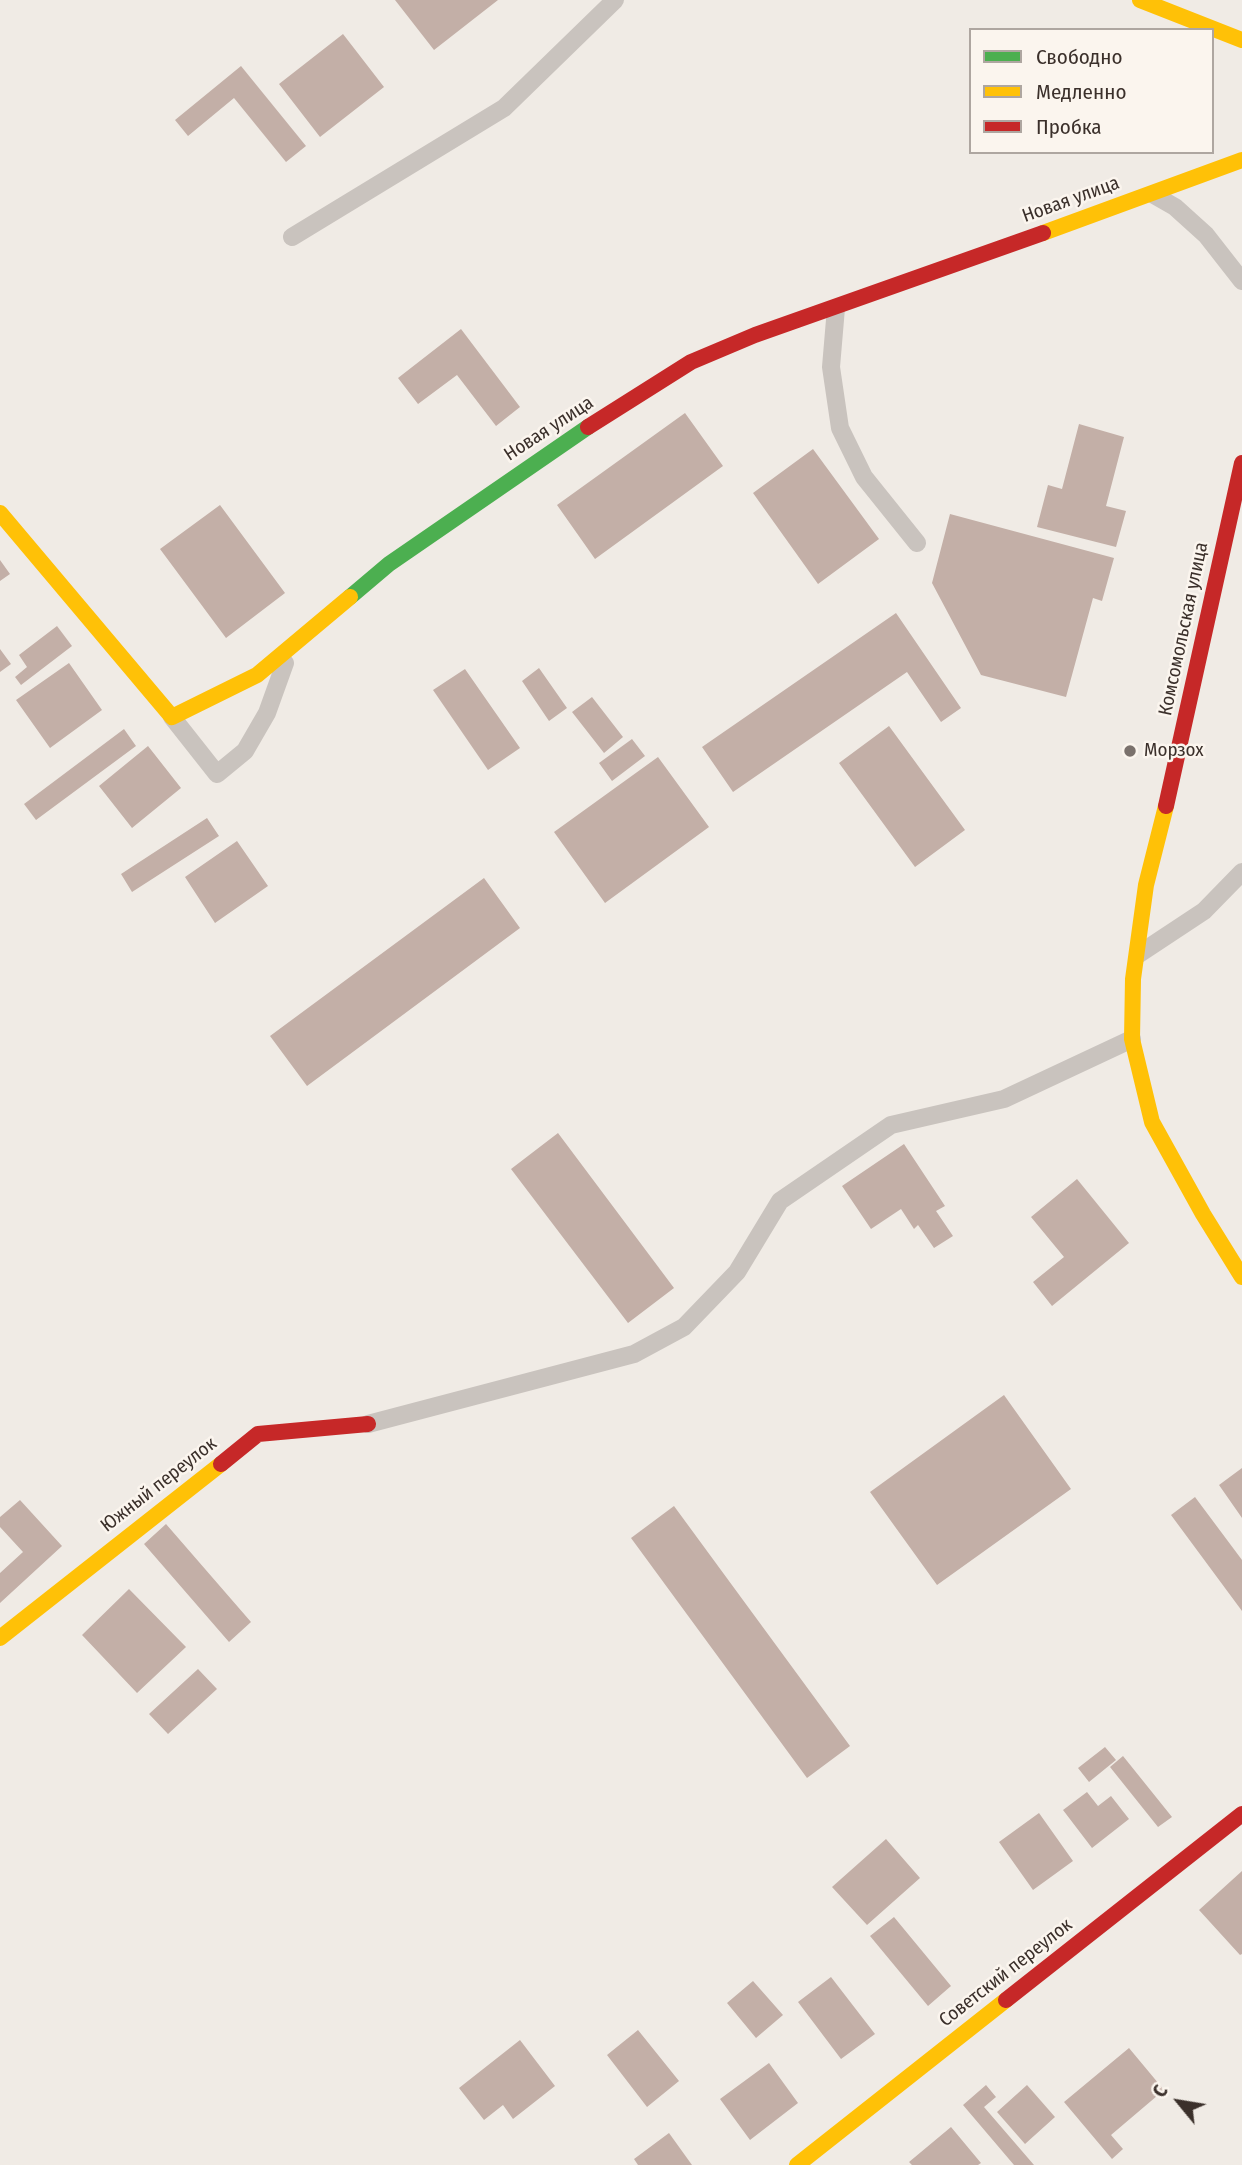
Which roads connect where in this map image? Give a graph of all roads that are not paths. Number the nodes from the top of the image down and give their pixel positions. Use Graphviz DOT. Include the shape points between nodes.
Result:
graph roads {
  1 [pos="615,0"];
  2 [pos="1140,0"];
  3 [pos="1211,28"];
  4 [pos="1214,29"];
  5 [pos="1242,40"];
  6 [pos="1242,160"];
  7 [pos="1151,193"];
  8 [pos="292,237"];
  9 [pos="1242,281"];
  10 [pos="836,308"];
  11 [pos="1242,463"];
  12 [pos="0,513"];
  13 [pos="917,543"];
  14 [pos="291,646"];
  15 [pos="172,716"];
  16 [pos="1242,872"];
  17 [pos="1136,957"];
  18 [pos="1132,1039"];
  19 [pos="1242,1277"];
  20 [pos="368,1424"];
  21 [pos="0,1638"];
  22 [pos="1242,1814"];
  23 [pos="797,2165"];
  1 -- 8 [label="lane" via="504,108"];
  2 -- 3 [label="street"];
  4 -- 5 [label="street"];
  6 -- 7 [label="street, Новая улица"];
  7 -- 9 [label="lane" via="1206,235"];
  7 -- 10 [label="street, Новая улица"];
  10 -- 13 [label="lane" via="831,367 840,428 864,477"];
  10 -- 14 [label="street, Новая улица" via="691,362 551,451 389,564"];
  11 -- 17 [label="street, Комсомольская улица" via="1146,885"];
  12 -- 15 [label="street"];
  14 -- 15 [label="street, Новая улица" via="257,675"];
  14 -- 15 [label="lane" via="267,713 245,751 217,774"];
  16 -- 17 [label="lane" via="1204,911"];
  17 -- 18 [label="street, Комсомольская улица"];
  18 -- 19 [label="street, Комсомольская улица" via="1152,1122"];
  18 -- 20 [label="lane" via="1004,1100 891,1125 780,1200 737,1272 684,1327 634,1354"];
  20 -- 21 [label="street, Южный переулок" via="258,1434"];
  22 -- 23 [label="street, Советский переулок"];
}
